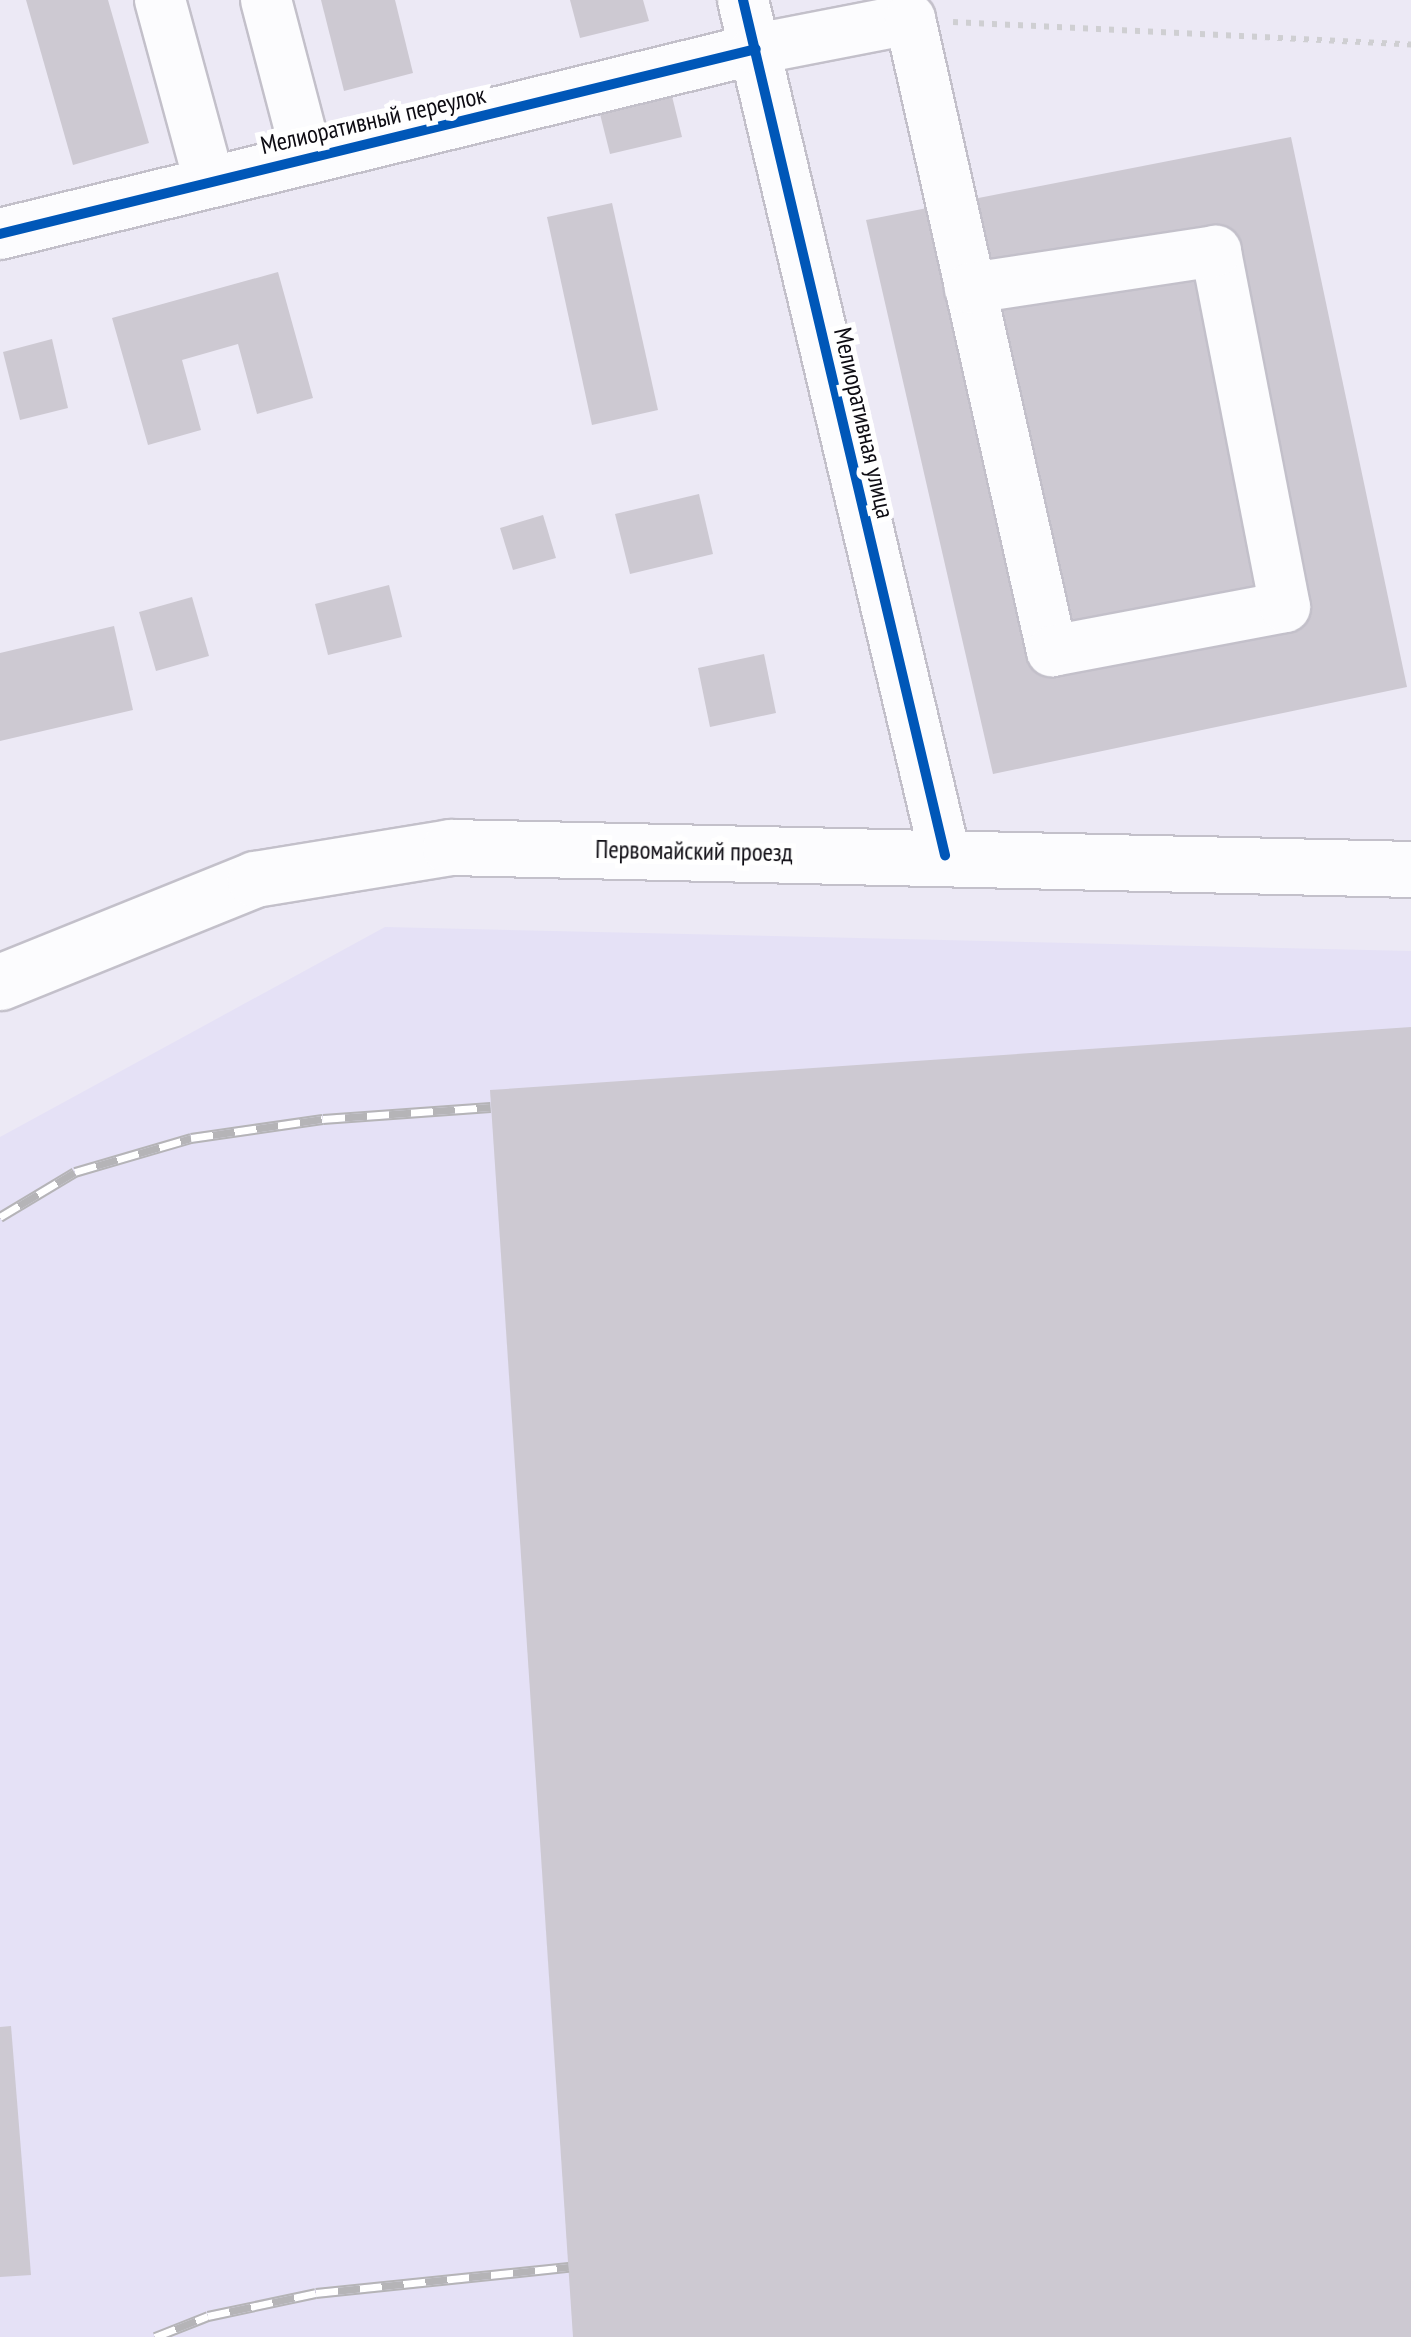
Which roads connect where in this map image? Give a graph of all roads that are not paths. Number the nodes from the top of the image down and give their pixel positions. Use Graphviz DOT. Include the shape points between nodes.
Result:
graph roads {
  1 [pos="160,0"];
  2 [pos="266,0"];
  3 [pos="743,0"];
  4 [pos="907,10"];
  5 [pos="756,49"];
  6 [pos="307,156"];
  7 [pos="209,180"];
  8 [pos="0,234"];
  9 [pos="970,288"];
  10 [pos="946,855"];
  11 [pos="1411,869"];
  12 [pos="0,982"];
  1 -- 7 [label="street"];
  2 -- 6 [label="street"];
  3 -- 5 [label="street, Мелиоративная улица"];
  4 -- 5 [label="street, Мелиоративный переулок"];
  4 -- 9 [label="street"];
  5 -- 6 [label="street, Мелиоративный переулок"];
  5 -- 10 [label="street, Мелиоративная улица"];
  6 -- 7 [label="street, Мелиоративный переулок"];
  7 -- 8 [label="street, Мелиоративный переулок"];
  9 -- 9 [label="street" via="1052,651 1285,607 1216,251"];
  10 -- 11 [label="main road, Первомайский проезд"];
  10 -- 12 [label="main road, Первомайский проезд" via="450,847 255,879"];
}
